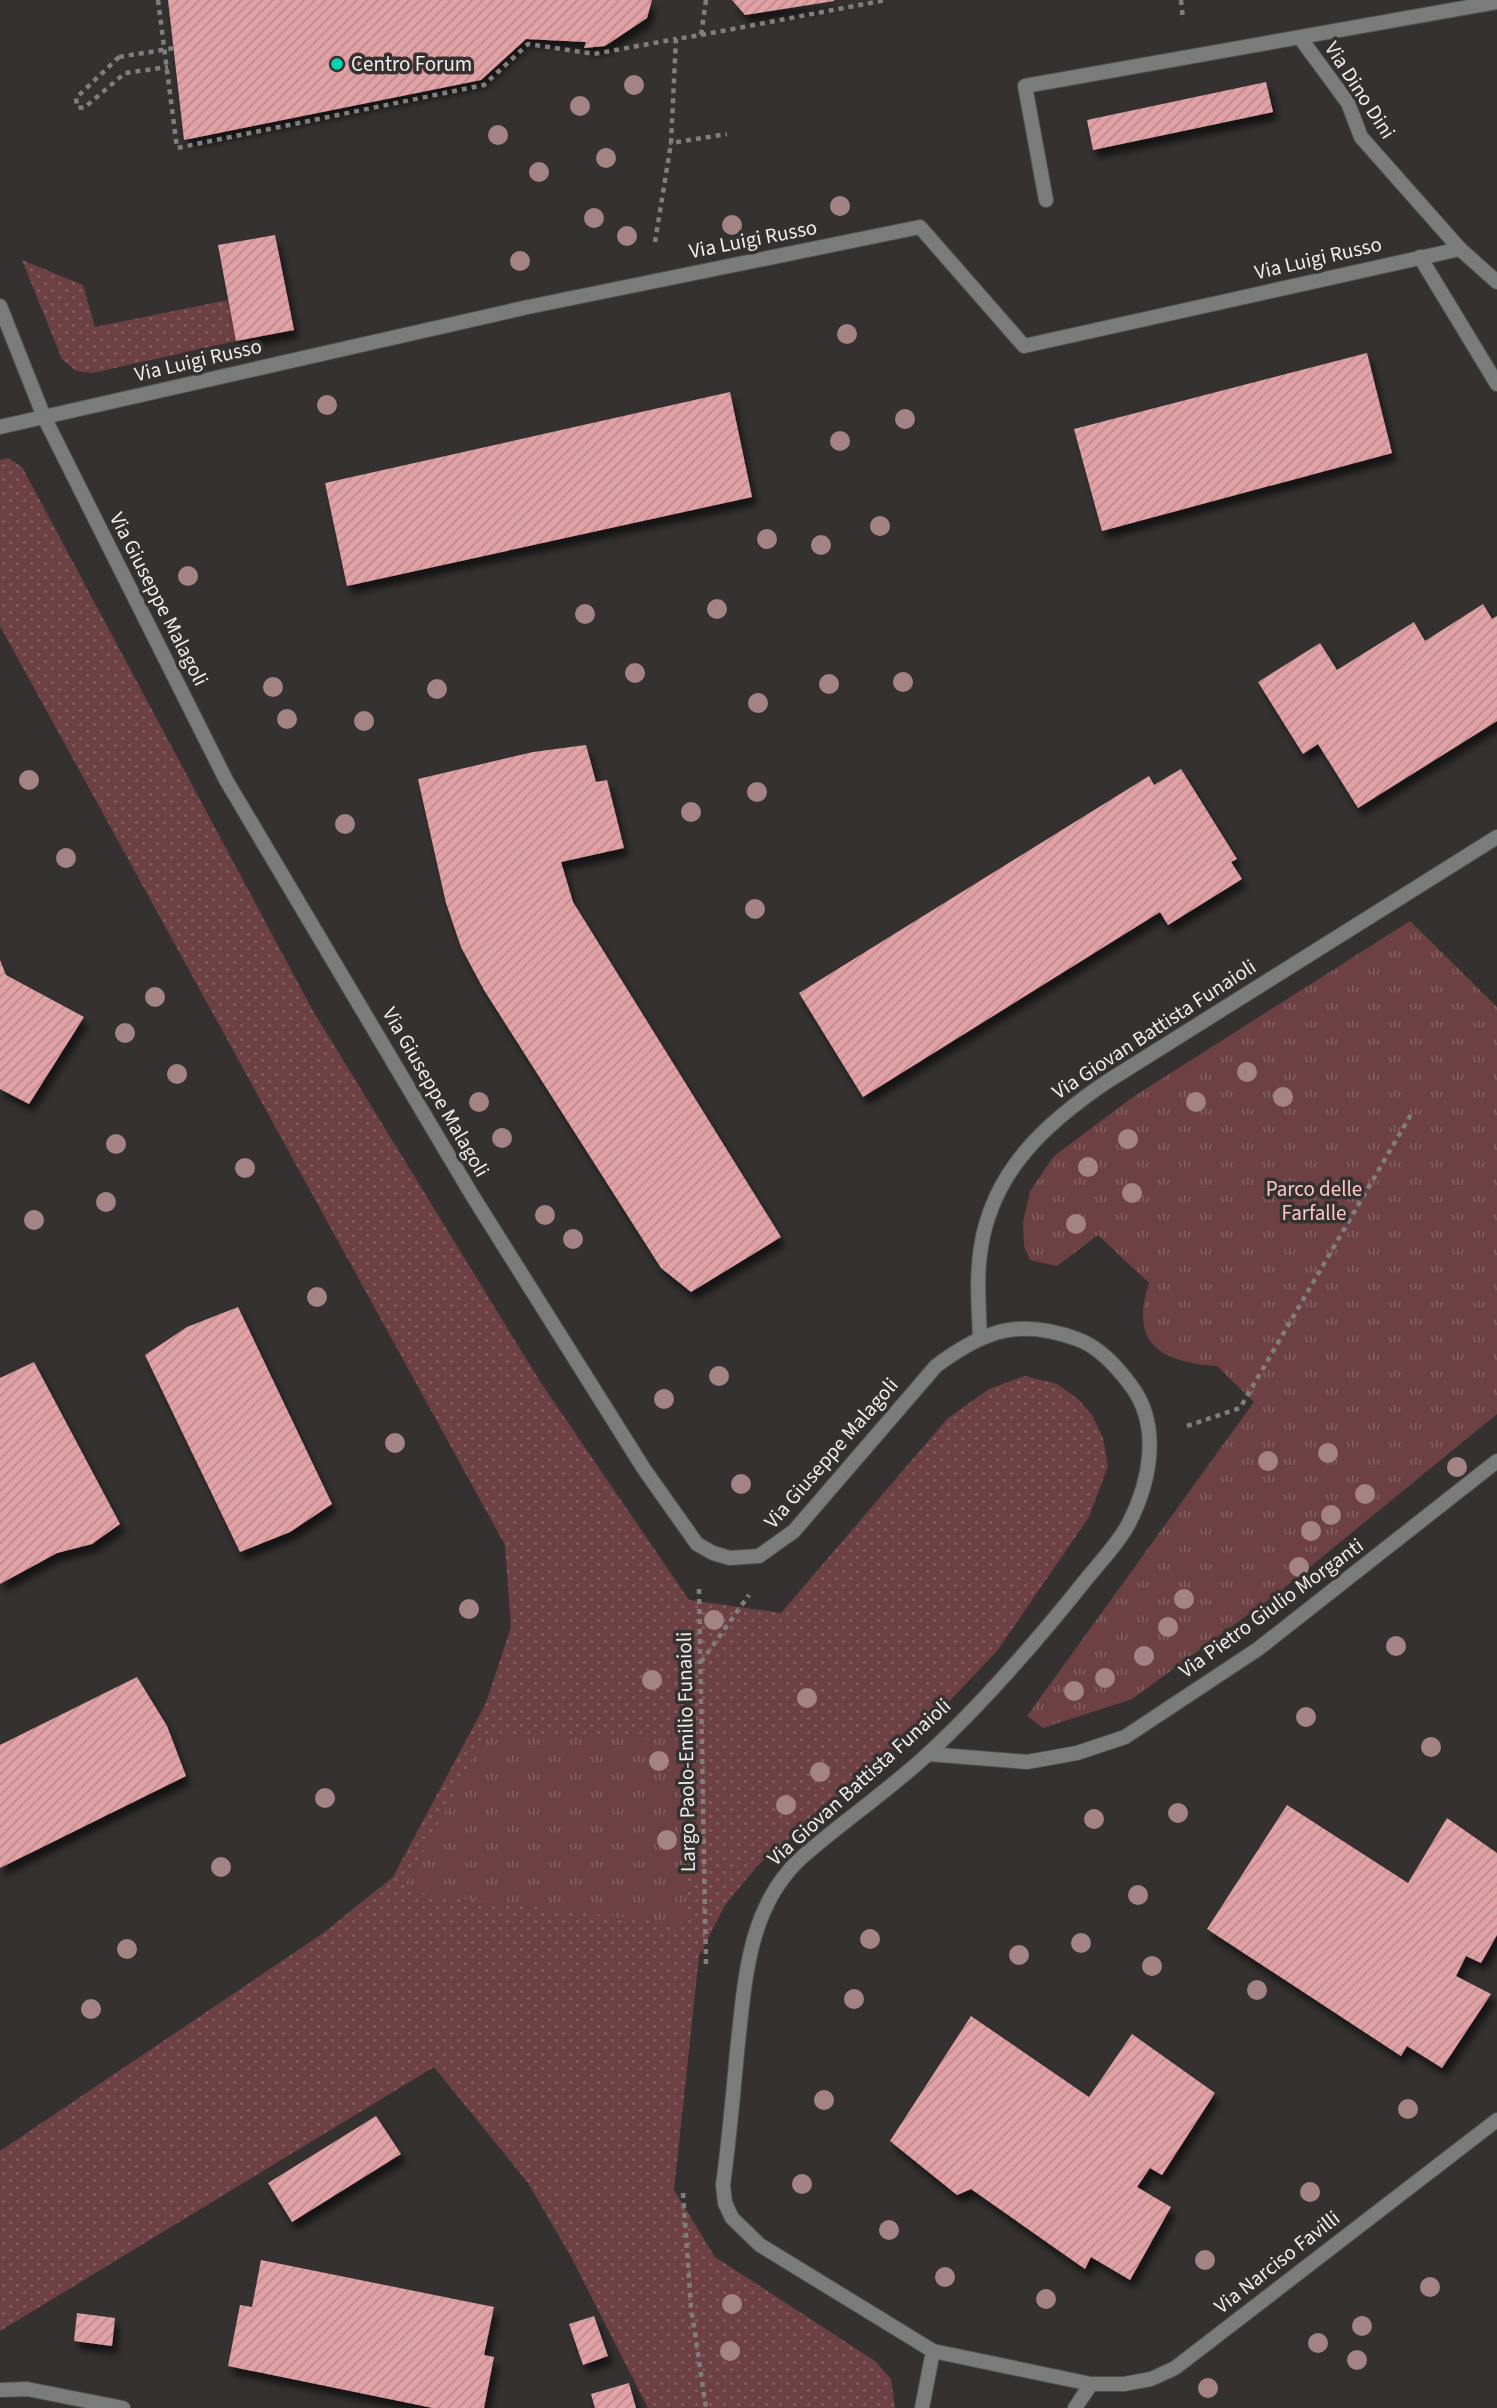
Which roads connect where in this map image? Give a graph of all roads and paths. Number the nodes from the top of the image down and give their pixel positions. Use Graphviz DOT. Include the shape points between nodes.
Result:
graph roads {
  1 [pos="158,0"];
  2 [pos="706,0"];
  3 [pos="886,0"];
  4 [pos="1497,2"];
  5 [pos="701,35"];
  6 [pos="676,39"];
  7 [pos="1301,39"];
  8 [pos="174,48"];
  9 [pos="168,67"];
  10 [pos="727,134"];
  11 [pos="671,143"];
  12 [pos="1046,200"];
  13 [pos="1460,249"];
  14 [pos="652,255"];
  15 [pos="1420,257"];
  16 [pos="1497,282"];
  17 [pos="0,306"];
  18 [pos="1497,384"];
  19 [pos="44,417"];
  20 [pos="0,427"];
  21 [pos="1497,837"];
  22 [pos="1413,1111"];
  23 [pos="980,1339"];
  24 [pos="1150,1440"];
  25 [pos="1497,1461"];
  26 [pos="697,1544"];
  27 [pos="928,1754"];
  28 [pos="706,1960"];
  29 [pos="1497,2120"];
  30 [pos="933,2351"];
  31 [pos="1091,2384"];
  32 [pos="0,2390"];
  33 [pos="123,2408"];
  34 [pos="922,2408"];
  35 [pos="1075,2408"];
  1 -- 9 [label="path"];
  2 -- 5 [label="path"];
  3 -- 5 [label="path"];
  4 -- 7 [label="street, Via Dino Dini"];
  5 -- 6 [label="path"];
  6 -- 9 [label="path" via="594,54 528,44 484,85 177,148"];
  6 -- 11 [label="path"];
  7 -- 12 [label="street" via="1024,86"];
  7 -- 13 [label="street, Via Dino Dini" via="1348,103 1361,137"];
  8 -- 9 [label="path, bridge" via="119,57 76,97 77,107 84,108 125,73"];
  10 -- 11 [label="path"];
  11 -- 14 [label="path"];
  13 -- 15 [label="street, Via Luigi Russo"];
  13 -- 16 [label="street"];
  15 -- 18 [label="street"];
  15 -- 19 [label="street, Via Luigi Russo" via="1024,346 920,227 528,307"];
  17 -- 19 [label="street, Via Giuseppe Malagoli"];
  19 -- 20 [label="street"];
  19 -- 26 [label="street, Via Giuseppe Malagoli" via="226,780 472,1195 644,1469"];
  21 -- 23 [label="street, Via Giovan Battista Funaioli" via="1108,1081 1037,1136 1019,1156 989,1214 978,1274"];
  22 -- 24 [label="path" via="1240,1408"];
  23 -- 24 [label="street, Via Giovan Battista Funaioli" via="1024,1326 1086,1342 1135,1392 1148,1421"];
  23 -- 26 [label="street, Via Giuseppe Malagoli" via="936,1366 775,1548 747,1559 713,1553"];
  24 -- 27 [label="street, Via Giovan Battista Funaioli" via="1149,1462 1128,1524 1037,1642"];
  25 -- 27 [label="street, Via Pietro Giulio Morganti" via="1258,1649 1125,1737 1077,1754 1027,1762"];
  26 -- 28 [label="path, Largo Paolo-Emilio Funaioli"];
  27 -- 30 [label="street, Via Giovan Battista Funaioli" via="801,1858 769,1897 746,1965 723,2185 732,2218 760,2245"];
  29 -- 31 [label="street, Via Narciso Favilli" via="1174,2368 1151,2379"];
  30 -- 31 [label="street, Via Giovan Battista Funaioli"];
  30 -- 34 [label="street"];
  31 -- 35 [label="street"];
  32 -- 33 [label="street" via="27,2389"];
}
